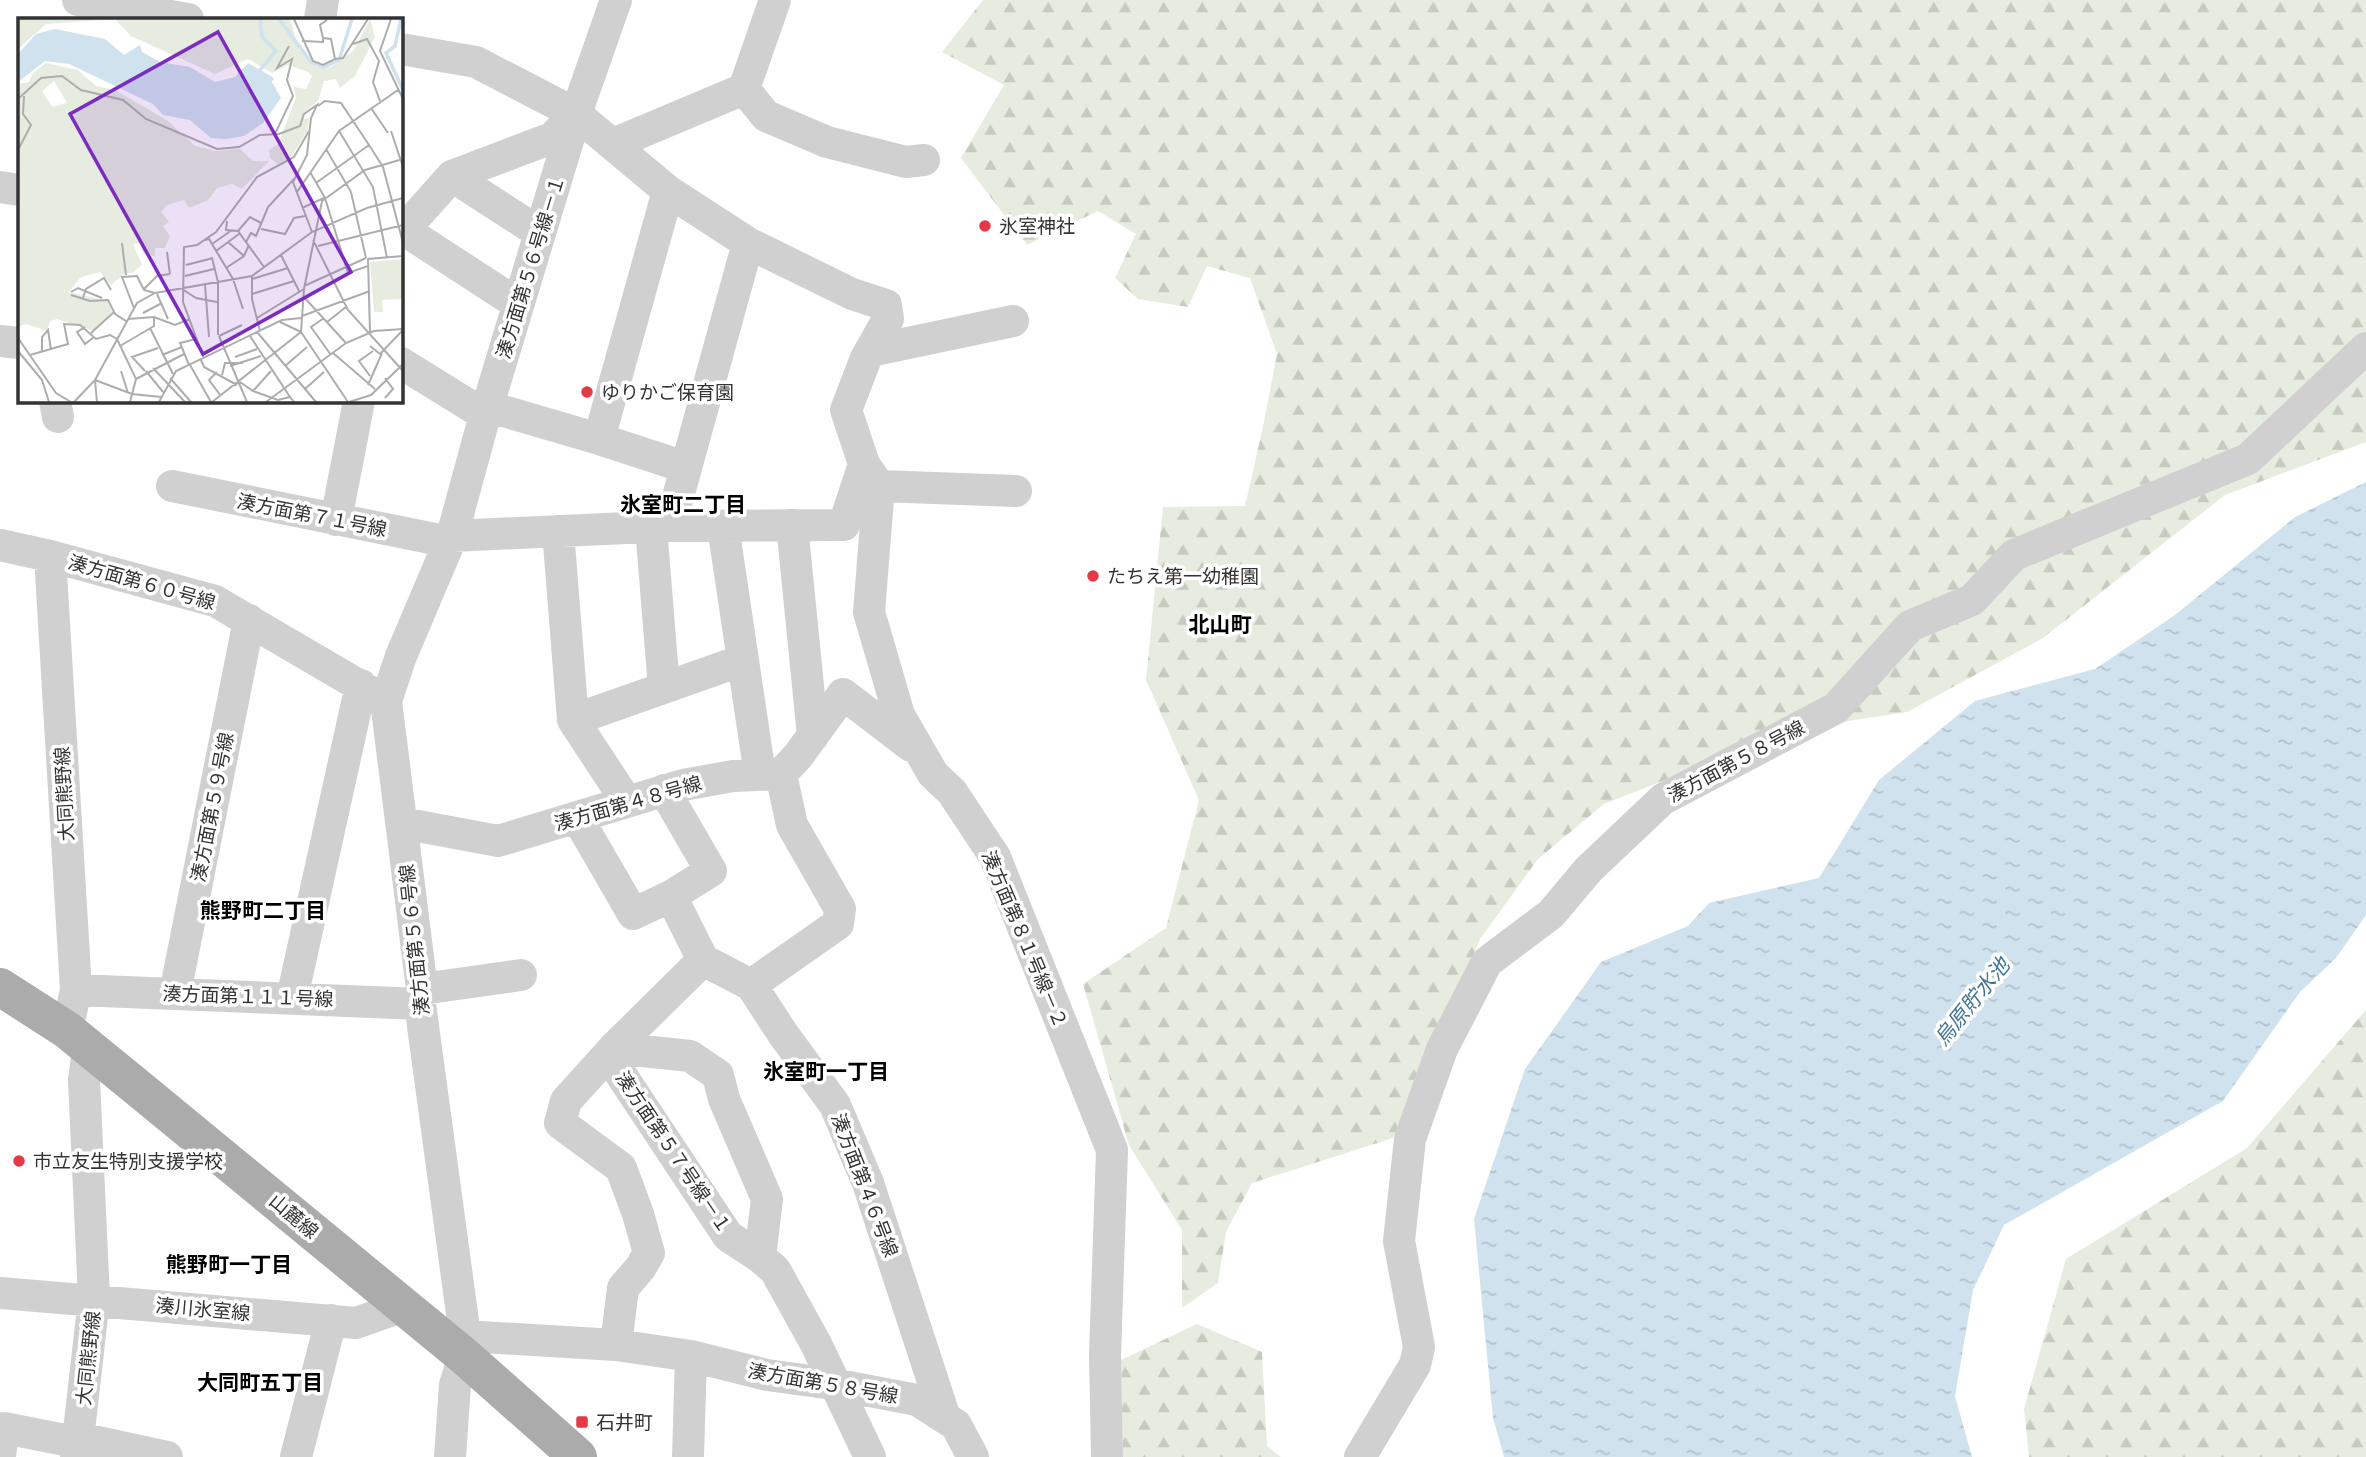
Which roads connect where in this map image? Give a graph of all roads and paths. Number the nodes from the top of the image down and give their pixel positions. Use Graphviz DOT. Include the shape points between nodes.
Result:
graph roads {
  1 [pos="78,0"];
  2 [pos="323,0"];
  3 [pos="616,0"];
  4 [pos="775,0"];
  5 [pos="141,10"];
  6 [pos="183,18"];
  7 [pos="320,18"];
  8 [pos="402,48"];
  9 [pos="744,89"];
  10 [pos="576,114"];
  11 [pos="613,144"];
  12 [pos="924,160"];
  13 [pos="452,176"];
  14 [pos="0,187"];
  15 [pos="18,190"];
  16 [pos="668,191"];
  17 [pos="402,230"];
  18 [pos="540,233"];
  19 [pos="748,243"];
  20 [pos="519,304"];
  21 [pos="1013,321"];
  22 [pos="0,341"];
  23 [pos="18,344"];
  24 [pos="2366,348"];
  25 [pos="870,351"];
  26 [pos="402,364"];
  27 [pos="359,402"];
  28 [pos="485,415"];
  29 [pos="599,439"];
  30 [pos="685,467"];
  31 [pos="872,475"];
  32 [pos="172,486"];
  33 [pos="1016,491"];
  34 [pos="336,520"];
  35 [pos="792,525"];
  36 [pos="723,526"];
  37 [pos="661,527"];
  38 [pos="558,531"];
  39 [pos="452,536"];
  40 [pos="0,545"];
  41 [pos="50,556"];
  42 [pos="249,620"];
  43 [pos="743,660"];
  44 [pos="664,688"];
  45 [pos="374,693"];
  46 [pos="573,720"];
  47 [pos="813,736"];
  48 [pos="923,755"];
  49 [pos="771,775"];
  50 [pos="664,790"];
  51 [pos="627,803"];
  52 [pos="578,817"];
  53 [pos="402,823"];
  54 [pos="671,896"];
  55 [pos="703,960"];
  56 [pos="521,975"];
  57 [pos="751,985"];
  58 [pos="75,990"];
  59 [pos="175,993"];
  60 [pos="421,996"];
  61 [pos="6,997"];
  62 [pos="292,998"];
  63 [pos="77,1040"];
  64 [pos="611,1051"];
  65 [pos="760,1256"];
  66 [pos="0,1293"];
  67 [pos="94,1300"];
  68 [pos="404,1307"];
  69 [pos="331,1320"];
  70 [pos="616,1345"];
  71 [pos="464,1346"];
  72 [pos="691,1356"];
  73 [pos="834,1384"];
  74 [pos="945,1418"];
  75 [pos="78,1447"];
  76 [pos="0,1455"];
  77 [pos="167,1457"];
  78 [pos="296,1457"];
  79 [pos="450,1457"];
  80 [pos="578,1457"];
  81 [pos="688,1457"];
  82 [pos="870,1457"];
  83 [pos="973,1457"];
  84 [pos="1107,1457"];
  85 [pos="1360,1457"];
  1 -- 5 [label="street"];
  2 -- 7 [label="street"];
  3 -- 10 [label="street, 湊方面第５６号線－１"];
  4 -- 9 [label="street"];
  5 -- 6 [label="street"];
  8 -- 10 [label="street" via="476,62"];
  9 -- 11 [label="street"];
  9 -- 12 [label="street" via="766,116 827,142 906,162"];
  10 -- 11 [label="street"];
  10 -- 13 [label="street" via="552,138"];
  10 -- 18 [label="street, 湊方面第５６号線－１"];
  11 -- 16 [label="street"];
  13 -- 17 [label="street"];
  13 -- 18 [label="street"];
  14 -- 15 [label="street"];
  16 -- 19 [label="street"];
  16 -- 29 [label="street"];
  17 -- 20 [label="street"];
  18 -- 20 [label="street, 湊方面第５６号線－１"];
  19 -- 25 [label="street, 湊方面第８１号線－２" via="852,294 886,305 888,319"];
  19 -- 30 [label="street"];
  20 -- 28 [label="street, 湊方面第５６号線－１"];
  21 -- 25 [label="street"];
  22 -- 23 [label="street"];
  24 -- 85 [label="street, 湊方面第５８号線" via="2248,459 2014,555 1972,600 1910,626 1836,708 1663,799 1589,869 1550,914 1488,962 1443,1049 1410,1139 1399,1241 1419,1346 1415,1365"];
  25 -- 31 [label="street, 湊方面第８１号線－２" via="846,410"];
  26 -- 28 [label="street"];
  27 -- 34 [label="street"];
  28 -- 29 [label="street" via="500,410"];
  28 -- 39 [label="street, 湊方面第５６号線－１"];
  29 -- 30 [label="street"];
  30 -- 37 [label="street"];
  31 -- 33 [label="street"];
  31 -- 35 [label="street, 湊方面第７１号線" via="844,525"];
  31 -- 48 [label="street, 湊方面第８１号線－２" via="869,612 899,715"];
  32 -- 34 [label="street, 湊方面第７１号線"];
  34 -- 39 [label="street, 湊方面第７１号線" via="440,540"];
  35 -- 36 [label="street, 湊方面第７１号線"];
  35 -- 47 [label="street"];
  36 -- 37 [label="street, 湊方面第７１号線"];
  36 -- 43 [label="street"];
  37 -- 38 [label="street, 湊方面第７１号線"];
  37 -- 44 [label="street"];
  38 -- 39 [label="street, 湊方面第７１号線"];
  38 -- 46 [label="street"];
  39 -- 45 [label="street, 湊方面第５６号線" via="401,656"];
  40 -- 41 [label="street, 湊方面第６０号線"];
  41 -- 42 [label="street, 湊方面第６０号線" via="215,600"];
  41 -- 58 [label="street, 大同熊野線"];
  42 -- 45 [label="street, 湊方面第６０号線"];
  42 -- 59 [label="street, 湊方面第５９号線"];
  43 -- 44 [label="street"];
  43 -- 49 [label="street"];
  44 -- 46 [label="street"];
  45 -- 53 [label="street, 湊方面第５６号線"];
  45 -- 62 [label="street"];
  46 -- 51 [label="street"];
  47 -- 48 [label="street" via="843,694"];
  47 -- 49 [label="street"];
  48 -- 84 [label="street, 湊方面第８１号線－２" via="995,857 1112,1150 1105,1355"];
  49 -- 50 [label="street, 湊方面第４８号線" via="733,776"];
  49 -- 57 [label="street" via="792,825 840,909 838,924"];
  50 -- 51 [label="street, 湊方面第４８号線"];
  50 -- 54 [label="street" via="711,871"];
  51 -- 52 [label="street, 湊方面第４８号線"];
  52 -- 53 [label="street, 湊方面第４８号線" via="498,841"];
  52 -- 54 [label="street" via="633,914"];
  53 -- 60 [label="street, 湊方面第５６号線"];
  54 -- 55 [label="street"];
  55 -- 57 [label="street, 湊方面第４６号線"];
  55 -- 64 [label="street"];
  56 -- 60 [label="street, 湊方面第１１１号線"];
  57 -- 74 [label="street, 湊方面第４６号線" via="835,1105 868,1183"];
  58 -- 59 [label="street, 湊方面第１１１号線"];
  58 -- 63 [label="street, 大同熊野線"];
  59 -- 62 [label="street, 湊方面第１１１号線"];
  60 -- 62 [label="street, 湊方面第１１１号線"];
  60 -- 71 [label="street, 湊方面第５６号線"];
  61 -- 63 [label="main road, 山麓線"];
  63 -- 67 [label="street, 大同熊野線" via="84,1080"];
  63 -- 68 [label="main road, 山麓線"];
  64 -- 65 [label="street, 湊方面第５７号線－１" via="727,1236"];
  64 -- 65 [label="street" via="690,1056 718,1075 767,1199"];
  64 -- 70 [label="street" via="566,1101 560,1123 621,1168 649,1253 623,1288"];
  65 -- 73 [label="street, 湊方面第５７号線－１" via="775,1270"];
  66 -- 67 [label="street, 湊川氷室線"];
  67 -- 69 [label="street, 湊川氷室線"];
  67 -- 75 [label="street, 大同熊野線"];
  68 -- 69 [label="street, 湊川氷室線" via="355,1323"];
  68 -- 71 [label="main road, 山麓線"];
  69 -- 78 [label="street"];
  70 -- 71 [label="street"];
  70 -- 72 [label="street"];
  71 -- 79 [label="street" via="455,1385"];
  71 -- 80 [label="main road, 山麓線"];
  72 -- 73 [label="street, 湊方面第５８号線" via="767,1375"];
  72 -- 81 [label="street"];
  73 -- 74 [label="street, 湊方面第５８号線" via="917,1400"];
  73 -- 82 [label="street, 湊方面第５７号線－１"];
  74 -- 83 [label="street, 湊方面第５８号線" via="956,1425"];
  75 -- 76 [label="street" via="65,1440 4,1428"];
  75 -- 77 [label="street"];
}
